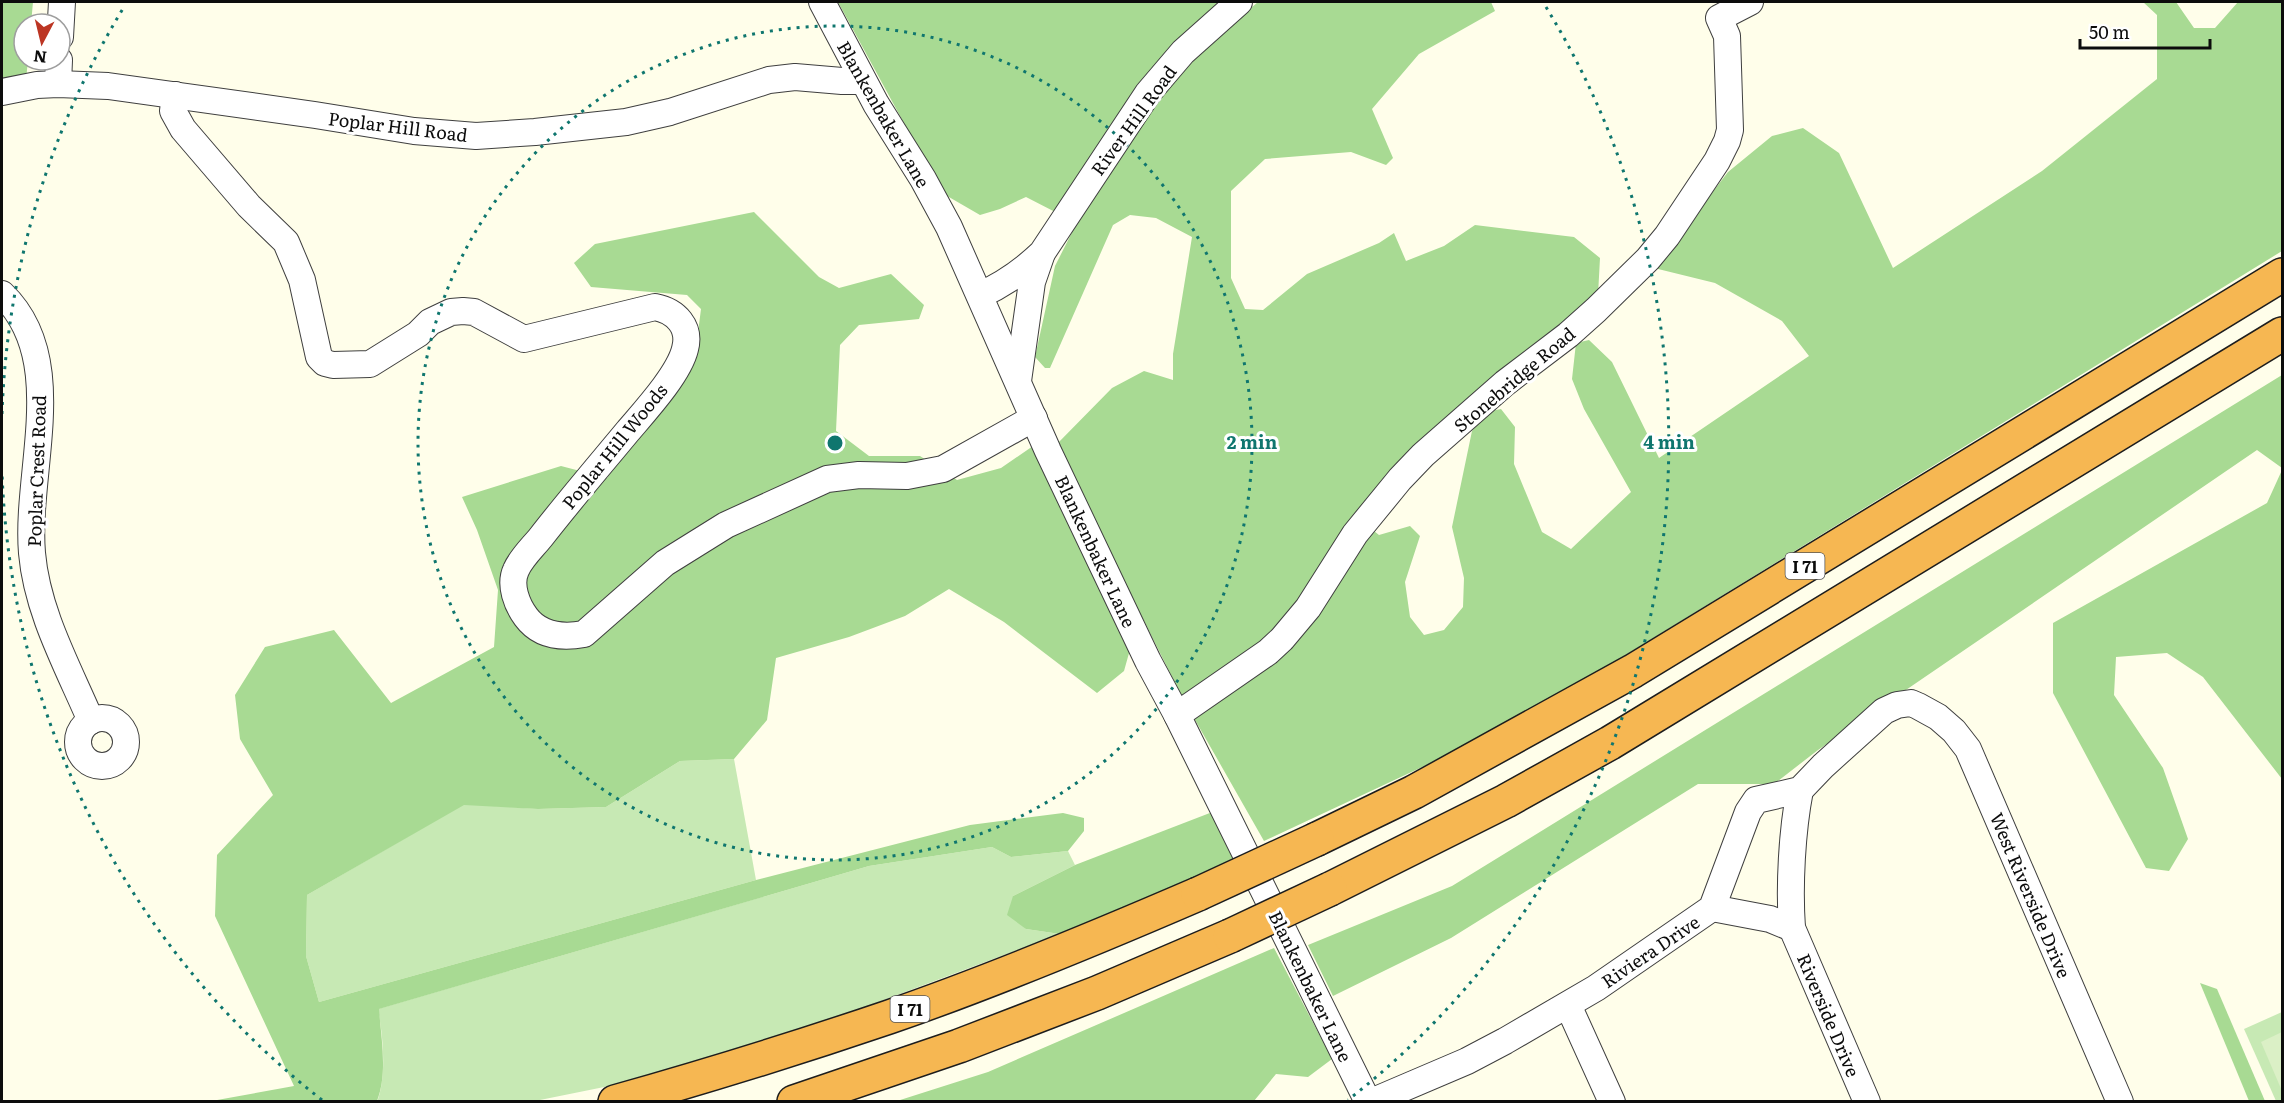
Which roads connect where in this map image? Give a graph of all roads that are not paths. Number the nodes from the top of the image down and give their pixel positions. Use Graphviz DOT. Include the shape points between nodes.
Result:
graph roads {
  1 [pos="822,2"];
  2 [pos="1239,2"];
  3 [pos="1750,2"];
  4 [pos="58,72"];
  5 [pos="862,81"];
  6 [pos="2,92"];
  7 [pos="175,95"];
  8 [pos="1042,252"];
  9 [pos="2283,275"];
  10 [pos="2,294"];
  11 [pos="980,295"];
  12 [pos="2283,334"];
  13 [pos="1018,382"];
  14 [pos="1034,418"];
  15 [pos="1177,715"];
  16 [pos="91,721"];
  17 [pos="1800,790"];
  18 [pos="1712,908"];
  19 [pos="1792,928"];
  20 [pos="1568,1005"];
  21 [pos="615,1101"];
  22 [pos="794,1101"];
  23 [pos="1369,1101"];
  24 [pos="1612,1101"];
  25 [pos="1867,1101"];
  26 [pos="2120,1101"];
  1 -- 5 [label="street, Blankenbaker Lane"];
  2 -- 8 [label="street, River Hill Road" via="1183,52 1148,93"];
  3 -- 15 [label="street, Stonebridge Road" via="1719,18 1726,36 1731,120 1727,141 1654,251 1568,335 1505,383 1423,455 1354,534 1308,608 1282,639"];
  4 -- 6 [label="street, Poplar Hill Road" via="38,85"];
  4 -- 7 [label="street, Poplar Hill Road" via="108,87"];
  5 -- 7 [label="street, Poplar Hill Road" via="795,77 769,80 680,110 626,122 476,136 414,131"];
  5 -- 11 [label="street, Blankenbaker Lane" via="923,179"];
  7 -- 14 [label="street, Poplar Hill Woods" via="173,111 183,129 249,206 286,242 302,280 319,357 325,363 370,364 430,322 463,310 524,339 655,307 677,316 684,326 685,351 662,392 561,510 516,570 515,597 529,621 540,630 568,637 584,634 665,563 726,525 827,479 907,476 944,470"];
  8 -- 11 [label="street, River Hill Road" via="1003,285"];
  8 -- 13 [label="street, River Hill Road" via="1032,282"];
  9 -- 21 [label="highway, I 71, bridge" via="1634,670 1424,786 1317,839 1096,938 890,1016"];
  10 -- 16 [label="street, Poplar Crest Road" via="27,328 39,379 32,502 32,553 37,584"];
  11 -- 13 [label="street, Blankenbaker Lane"];
  12 -- 22 [label="highway, bridge" via="1610,743 1506,801 1230,936 1097,993 959,1046"];
  13 -- 14 [label="street, Blankenbaker Lane"];
  14 -- 15 [label="street, Blankenbaker Lane"];
  15 -- 23 [label="street, Blankenbaker Lane"];
  17 -- 18 [label="street, Riviera Drive" via="1756,800"];
  17 -- 19 [label="street, Riverside Drive"];
  17 -- 26 [label="street, West Riverside Drive" via="1884,711 1897,705 1918,705 1954,731 1968,749"];
  18 -- 19 [label="street" via="1770,919"];
  18 -- 20 [label="street, Riviera Drive"];
  19 -- 25 [label="street, Riverside Drive"];
  20 -- 23 [label="street, Riviera Drive" via="1467,1061"];
  20 -- 24 [label="street"];
}
